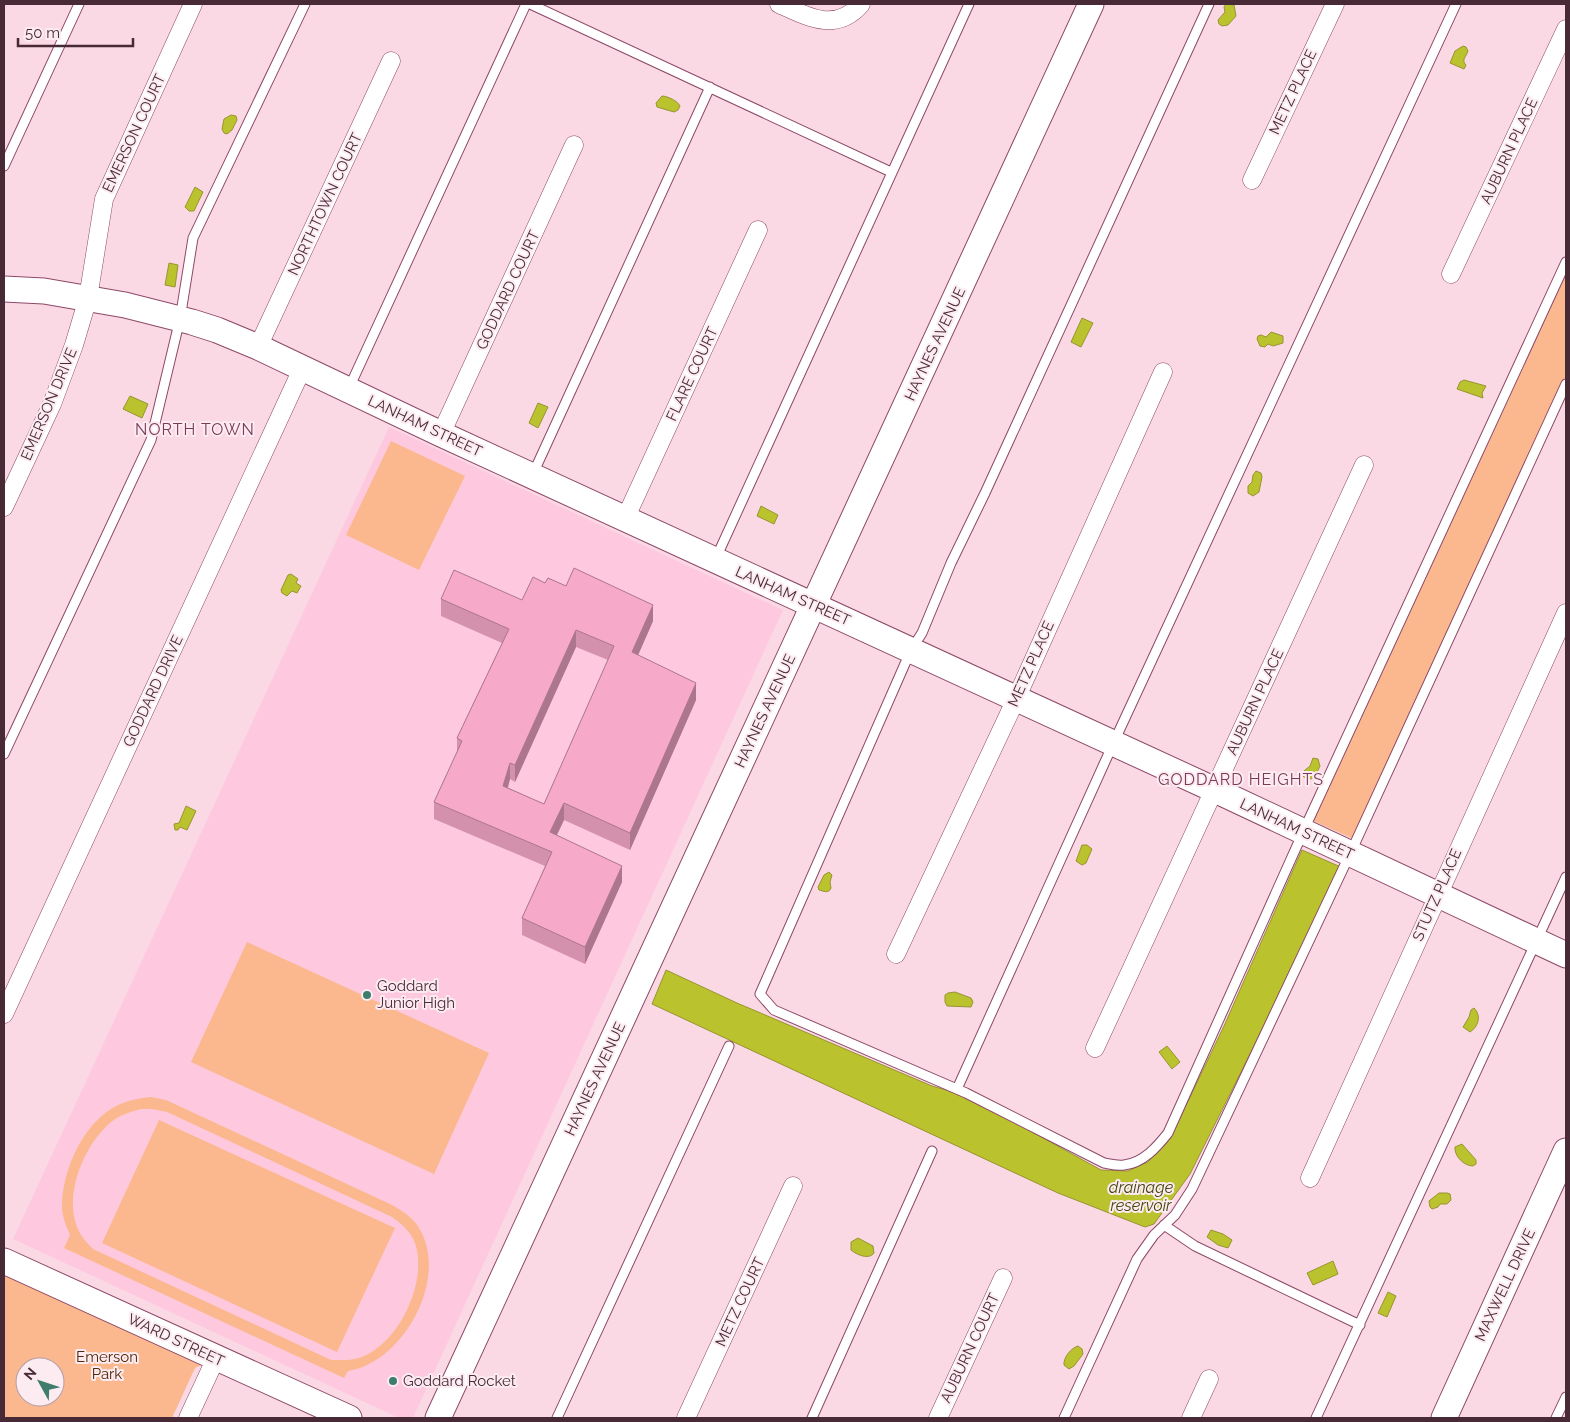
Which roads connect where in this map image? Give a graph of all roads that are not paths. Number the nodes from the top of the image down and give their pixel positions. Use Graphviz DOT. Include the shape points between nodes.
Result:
graph roads {
  1 [pos="79,4"];
  2 [pos="193,4"];
  3 [pos="305,4"];
  4 [pos="526,4"];
  5 [pos="530,4"];
  6 [pos="780,4"];
  7 [pos="861,4"];
  8 [pos="969,4"];
  9 [pos="1091,4"];
  10 [pos="1209,4"];
  11 [pos="1335,4"];
  12 [pos="1456,4"];
  13 [pos="1566,29"];
  14 [pos="391,60"];
  15 [pos="710,87"];
  16 [pos="574,145"];
  17 [pos="4,166"];
  18 [pos="892,172"];
  19 [pos="1252,180"];
  20 [pos="758,230"];
  21 [pos="1566,262"];
  22 [pos="1451,274"];
  23 [pos="4,289"];
  24 [pos="88,298"];
  25 [pos="180,319"];
  26 [pos="258,347"];
  27 [pos="302,369"];
  28 [pos="1163,372"];
  29 [pos="1566,384"];
  30 [pos="348,390"];
  31 [pos="441,434"];
  32 [pos="1364,465"];
  33 [pos="532,476"];
  34 [pos="4,508"];
  35 [pos="625,519"];
  36 [pos="715,560"];
  37 [pos="814,606"];
  38 [pos="1566,613"];
  39 [pos="911,650"];
  40 [pos="1016,699"];
  41 [pos="1113,744"];
  42 [pos="4,754"];
  43 [pos="1215,790"];
  44 [pos="1304,832"];
  45 [pos="1350,854"];
  46 [pos="1566,877"];
  47 [pos="1437,895"];
  48 [pos="1537,941"];
  49 [pos="896,954"];
  50 [pos="1566,955"];
  51 [pos="4,1014"];
  52 [pos="729,1046"];
  53 [pos="1096,1048"];
  54 [pos="957,1089"];
  55 [pos="932,1150"];
  56 [pos="1566,1151"];
  57 [pos="1310,1178"];
  58 [pos="793,1186"];
  59 [pos="1164,1225"];
  60 [pos="4,1261"];
  61 [pos="1003,1278"];
  62 [pos="1360,1325"];
  63 [pos="216,1358"];
  64 [pos="1209,1379"];
  65 [pos="1566,1397"];
  66 [pos="188,1418"];
  67 [pos="349,1418"];
  68 [pos="438,1418"];
  69 [pos="557,1418"];
  70 [pos="686,1418"];
  71 [pos="812,1418"];
  72 [pos="938,1418"];
  73 [pos="1064,1418"];
  74 [pos="1191,1418"];
  75 [pos="1316,1418"];
  76 [pos="1444,1418"];
  77 [pos="1556,1418"];
  1 -- 17 [label="lane"];
  2 -- 24 [label="street, EMERSON COURT" via="104,199"];
  3 -- 25 [label="lane" via="193,238"];
  4 -- 30 [label="lane"];
  5 -- 15 [label="lane"];
  6 -- 7 [label="street" via="810,18 836,20"];
  8 -- 18 [label="lane"];
  9 -- 37 [label="street, HAYNES AVENUE"];
  10 -- 39 [label="lane" via="951,563 922,633"];
  11 -- 19 [label="street, METZ PLACE"];
  12 -- 41 [label="lane"];
  13 -- 22 [label="street, AUBURN PLACE"];
  14 -- 26 [label="street, NORTHTOWN COURT"];
  15 -- 18 [label="lane"];
  15 -- 33 [label="lane"];
  16 -- 31 [label="street, GODDARD COURT"];
  18 -- 36 [label="lane"];
  20 -- 35 [label="street, FLARE COURT"];
  21 -- 44 [label="lane"];
  23 -- 24 [label="street, LANHAM STREET"];
  24 -- 25 [label="street, LANHAM STREET"];
  24 -- 34 [label="street, EMERSON DRIVE" via="61,383"];
  25 -- 26 [label="street, LANHAM STREET"];
  25 -- 42 [label="lane" via="151,440"];
  26 -- 27 [label="street, LANHAM STREET"];
  27 -- 30 [label="street, LANHAM STREET"];
  27 -- 51 [label="street, GODDARD DRIVE"];
  28 -- 40 [label="street, METZ PLACE"];
  29 -- 45 [label="lane"];
  30 -- 31 [label="street, LANHAM STREET"];
  31 -- 33 [label="street, LANHAM STREET"];
  32 -- 43 [label="street, AUBURN PLACE"];
  33 -- 35 [label="street, LANHAM STREET"];
  35 -- 36 [label="street, LANHAM STREET"];
  36 -- 37 [label="street, LANHAM STREET"];
  37 -- 39 [label="street, LANHAM STREET"];
  37 -- 68 [label="street, HAYNES AVENUE"];
  38 -- 47 [label="street, STUTZ PLACE"];
  39 -- 40 [label="street, LANHAM STREET"];
  39 -- 54 [label="lane" via="760,994 774,1010"];
  40 -- 41 [label="street, LANHAM STREET"];
  40 -- 49 [label="street, METZ PLACE"];
  41 -- 43 [label="street, LANHAM STREET"];
  41 -- 54 [label="lane"];
  43 -- 44 [label="street, LANHAM STREET"];
  43 -- 53 [label="street, AUBURN PLACE"];
  44 -- 45 [label="street, LANHAM STREET"];
  44 -- 54 [label="lane" via="1168,1132 1143,1158 1124,1166 1104,1164"];
  45 -- 47 [label="street, LANHAM STREET"];
  45 -- 59 [label="lane" via="1192,1189"];
  46 -- 48 [label="lane"];
  47 -- 48 [label="street, LANHAM STREET"];
  47 -- 57 [label="street, STUTZ PLACE"];
  48 -- 50 [label="street, LANHAM STREET"];
  48 -- 62 [label="lane"];
  52 -- 69 [label="lane"];
  55 -- 71 [label="lane"];
  56 -- 76 [label="street, MAXWELL DRIVE"];
  58 -- 70 [label="street, METZ COURT"];
  59 -- 62 [label="lane" via="1195,1246"];
  59 -- 73 [label="lane" via="1137,1259"];
  60 -- 63 [label="street, WARD STREET"];
  61 -- 72 [label="street, AUBURN COURT"];
  62 -- 75 [label="lane"];
  63 -- 66 [label="street"];
  63 -- 67 [label="street, WARD STREET" via="315,1407"];
  64 -- 74 [label="street"];
  65 -- 77 [label="lane"];
}
